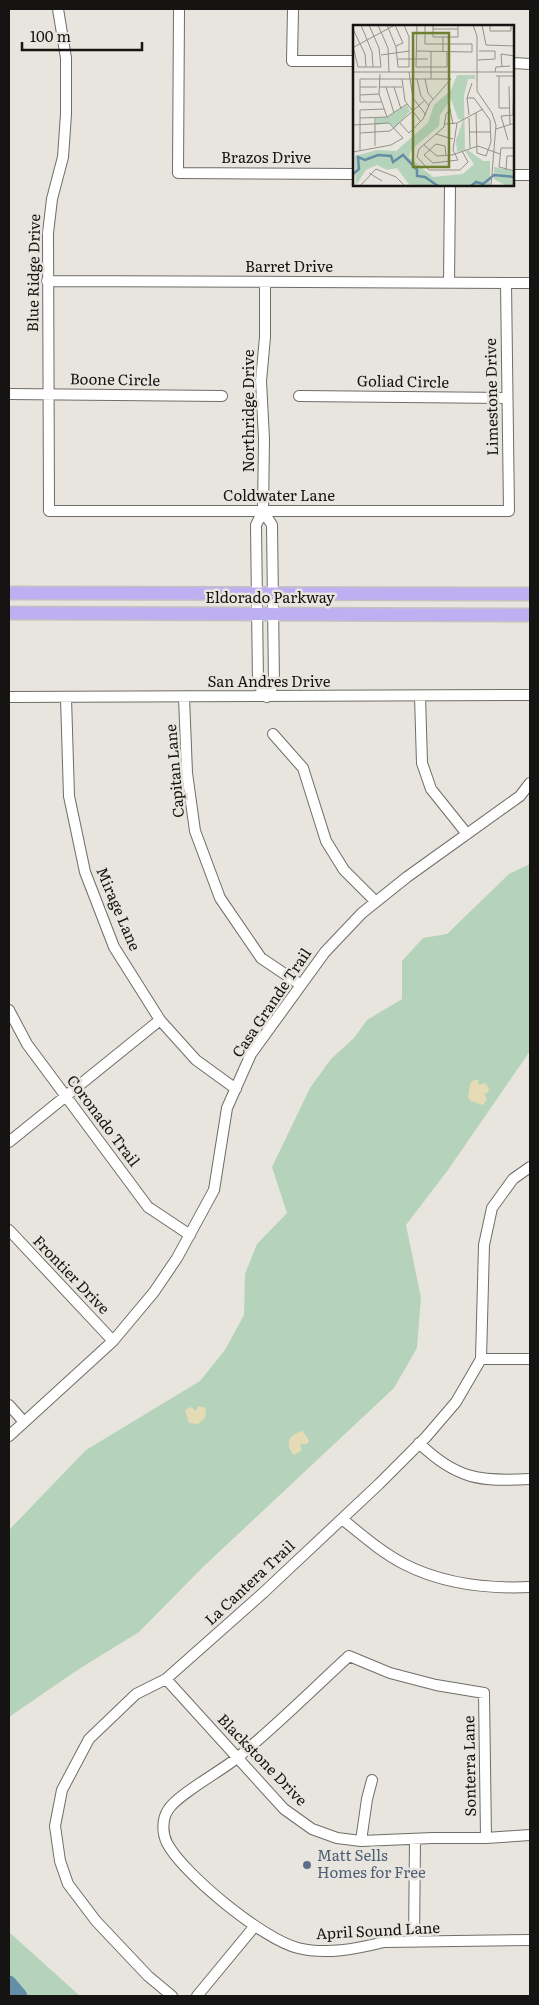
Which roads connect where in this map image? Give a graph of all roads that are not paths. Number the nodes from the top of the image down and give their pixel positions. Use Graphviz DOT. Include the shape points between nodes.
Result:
graph roads {
  1 [pos="58,9"];
  2 [pos="179,9"];
  3 [pos="293,9"];
  4 [pos="353,61"];
  5 [pos="514,63"];
  6 [pos="530,64"];
  7 [pos="353,174"];
  8 [pos="514,175"];
  9 [pos="530,175"];
  10 [pos="450,186"];
  11 [pos="47,281"];
  12 [pos="265,282"];
  13 [pos="449,283"];
  14 [pos="506,283"];
  15 [pos="530,283"];
  16 [pos="9,394"];
  17 [pos="48,394"];
  18 [pos="222,396"];
  19 [pos="299,396"];
  20 [pos="507,398"];
  21 [pos="49,511"];
  22 [pos="263,511"];
  23 [pos="509,511"];
  24 [pos="9,593"];
  25 [pos="257,593"];
  26 [pos="273,593"];
  27 [pos="530,594"];
  28 [pos="9,613"];
  29 [pos="258,614"];
  30 [pos="273,614"];
  31 [pos="530,614"];
  32 [pos="530,695"];
  33 [pos="420,696"];
  34 [pos="184,697"];
  35 [pos="267,697"];
  36 [pos="9,698"];
  37 [pos="66,698"];
  38 [pos="273,734"];
  39 [pos="530,784"];
  40 [pos="467,834"];
  41 [pos="376,902"];
  42 [pos="301,985"];
  43 [pos="9,1010"];
  44 [pos="160,1020"];
  45 [pos="236,1089"];
  46 [pos="66,1096"];
  47 [pos="9,1142"];
  48 [pos="530,1167"];
  49 [pos="9,1230"];
  50 [pos="190,1235"];
  51 [pos="113,1341"];
  52 [pos="481,1359"];
  53 [pos="530,1359"];
  54 [pos="9,1405"];
  55 [pos="24,1422"];
  56 [pos="9,1436"];
  57 [pos="419,1443"];
  58 [pos="530,1479"];
  59 [pos="342,1519"];
  60 [pos="530,1587"];
  61 [pos="166,1679"];
  62 [pos="238,1757"];
  63 [pos="372,1780"];
  64 [pos="530,1835"];
  65 [pos="486,1838"];
  66 [pos="415,1840"];
  67 [pos="361,1841"];
  68 [pos="254,1927"];
  69 [pos="530,1940"];
  70 [pos="414,1942"];
  71 [pos="172,1996"];
  72 [pos="197,1996"];
  1 -- 11 [label="street, Blue Ridge Drive" via="66,58 66,114 63,158 52,199 48,233"];
  2 -- 7 [label="street, Brazos Drive" via="178,173"];
  3 -- 4 [label="street" via="292,60"];
  5 -- 6 [label="street"];
  8 -- 9 [label="street"];
  10 -- 13 [label="street"];
  11 -- 12 [label="street, Barret Drive"];
  11 -- 17 [label="street, Blue Ridge Drive"];
  12 -- 13 [label="street, Barret Drive"];
  12 -- 22 [label="street, Northridge Drive" via="261,381"];
  13 -- 14 [label="street, Barret Drive"];
  14 -- 15 [label="street, Barret Drive"];
  14 -- 20 [label="street, Limestone Drive"];
  16 -- 17 [label="street, Boone Circle"];
  17 -- 18 [label="street, Boone Circle"];
  17 -- 21 [label="street, Blue Ridge Drive"];
  19 -- 20 [label="street, Goliad Circle"];
  20 -- 23 [label="street, Limestone Drive"];
  21 -- 22 [label="street, Coldwater Lane"];
  22 -- 23 [label="street, Coldwater Lane"];
  22 -- 25 [label="street, Northridge Drive" via="256,524"];
  22 -- 26 [label="street, Northridge Drive" via="272,525"];
  24 -- 25 [label="main road, Eldorado Parkway"];
  25 -- 26 [label="main road, Eldorado Parkway"];
  25 -- 29 [label="street, Northridge Drive"];
  26 -- 27 [label="main road, Eldorado Parkway"];
  26 -- 30 [label="street, Northridge Drive"];
  28 -- 29 [label="main road, Eldorado Parkway"];
  29 -- 30 [label="main road, Eldorado Parkway"];
  29 -- 35 [label="street, Northridge Drive" via="258,684"];
  30 -- 31 [label="main road, Eldorado Parkway"];
  30 -- 35 [label="street, Northridge Drive" via="274,684"];
  32 -- 33 [label="street, San Andres Drive"];
  33 -- 35 [label="street, San Andres Drive"];
  33 -- 40 [label="street" via="422,764 431,788"];
  34 -- 35 [label="street, San Andres Drive"];
  34 -- 37 [label="street, San Andres Drive"];
  34 -- 42 [label="street, Capitan Lane" via="186,773 195,831 220,898 261,958"];
  36 -- 37 [label="street, San Andres Drive"];
  37 -- 44 [label="street, Mirage Lane" via="68,796 86,872 114,947"];
  38 -- 41 [label="street" via="303,768 326,841 344,870"];
  39 -- 40 [label="street, Casa Grande Trail" via="520,796"];
  40 -- 41 [label="street, Casa Grande Trail"];
  41 -- 42 [label="street, Casa Grande Trail" via="325,952"];
  42 -- 45 [label="street, Casa Grande Trail" via="252,1054"];
  43 -- 46 [label="street, Coronado Trail" via="26,1044"];
  44 -- 45 [label="street, Mirage Lane" via="196,1060"];
  44 -- 46 [label="street"];
  45 -- 50 [label="street, Casa Grande Trail" via="228,1108 214,1190"];
  46 -- 47 [label="street"];
  46 -- 50 [label="street, Coronado Trail" via="148,1206"];
  48 -- 52 [label="street, La Cantera Trail" via="513,1178 492,1208 484,1245"];
  49 -- 51 [label="street, Frontier Drive"];
  50 -- 51 [label="street, Casa Grande Trail" via="154,1292"];
  51 -- 55 [label="street, Casa Grande Trail"];
  52 -- 53 [label="street"];
  52 -- 57 [label="street, La Cantera Trail" via="456,1402"];
  54 -- 55 [label="street"];
  55 -- 56 [label="street, Casa Grande Trail"];
  57 -- 58 [label="street" via="455,1471 472,1477"];
  57 -- 59 [label="street, La Cantera Trail"];
  59 -- 60 [label="street" via="384,1552 436,1577 488,1587"];
  59 -- 61 [label="street, La Cantera Trail"];
  61 -- 62 [label="street, Blackstone Drive"];
  61 -- 71 [label="street, La Cantera Trail" via="136,1694 89,1739 62,1790 55,1826 60,1862 68,1884 96,1922"];
  62 -- 65 [label="street, Sonterra Lane" via="349,1656 390,1673 484,1693"];
  62 -- 67 [label="street, Blackstone Drive" via="284,1809 312,1829 337,1838"];
  62 -- 68 [label="street, April Sound Lane" via="182,1796 168,1809 163,1824 167,1842 182,1864"];
  63 -- 67 [label="street"];
  64 -- 65 [label="street, Blackstone Drive"];
  65 -- 66 [label="street, Blackstone Drive"];
  66 -- 67 [label="street, Blackstone Drive"];
  66 -- 70 [label="street"];
  68 -- 70 [label="street, April Sound Lane" via="296,1948 321,1952 384,1942"];
  68 -- 72 [label="street"];
  69 -- 70 [label="street, April Sound Lane"];
}
